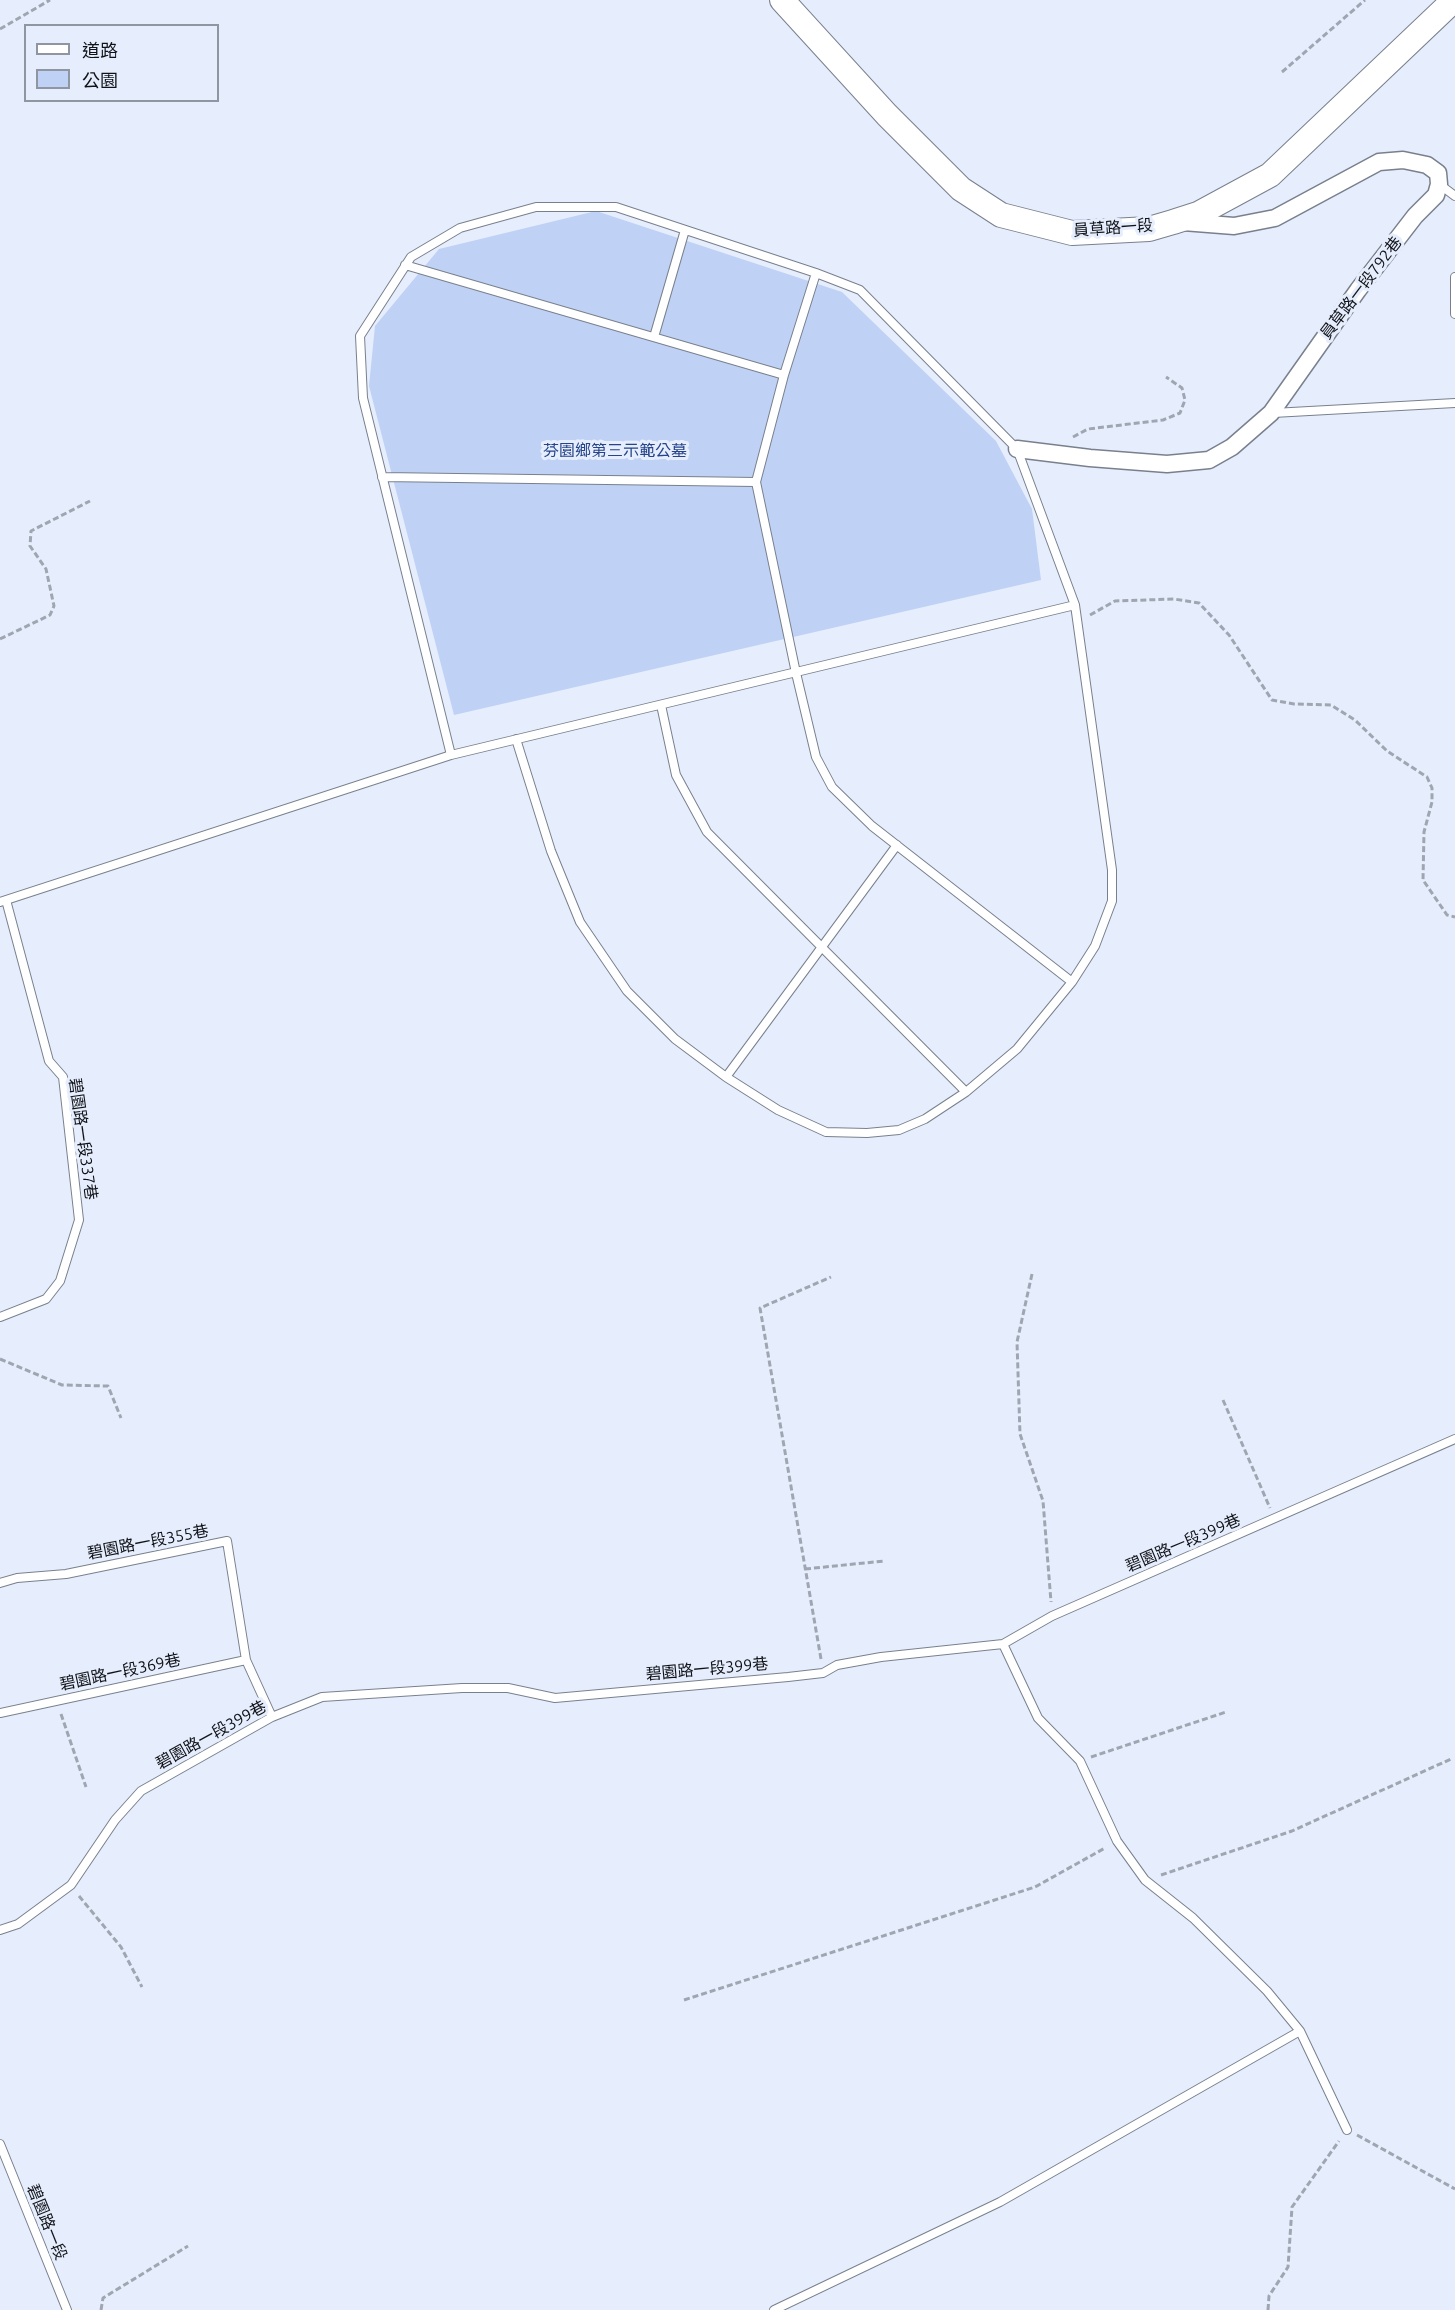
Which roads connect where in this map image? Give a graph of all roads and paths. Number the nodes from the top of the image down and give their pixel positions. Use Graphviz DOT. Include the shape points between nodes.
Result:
graph roads {
  1 [pos="50,0"];
  2 [pos="782,0"];
  3 [pos="1365,0"];
  4 [pos="1454,0"];
  5 [pos="0,29"];
  6 [pos="1282,72"];
  7 [pos="1439,184"];
  8 [pos="1455,196"];
  9 [pos="1173,222"];
  10 [pos="685,230"];
  11 [pos="405,265"];
  12 [pos="816,273"];
  13 [pos="1455,278"];
  14 [pos="1455,314"];
  15 [pos="654,337"];
  16 [pos="784,375"];
  17 [pos="1166,376"];
  18 [pos="1455,403"];
  19 [pos="1271,413"];
  20 [pos="1017,449"];
  21 [pos="1046,453"];
  22 [pos="382,477"];
  23 [pos="756,482"];
  24 [pos="90,501"];
  25 [pos="1075,605"];
  26 [pos="1077,618"];
  27 [pos="0,639"];
  28 [pos="796,673"];
  29 [pos="661,705"];
  30 [pos="516,739"];
  31 [pos="451,755"];
  32 [pos="897,845"];
  33 [pos="3,901"];
  34 [pos="1455,917"];
  35 [pos="822,947"];
  36 [pos="1072,982"];
  37 [pos="726,1077"];
  38 [pos="966,1092"];
  39 [pos="1032,1274"];
  40 [pos="831,1277"];
  41 [pos="0,1317"];
  42 [pos="0,1359"];
  43 [pos="1223,1400"];
  44 [pos="121,1418"];
  45 [pos="1455,1439"];
  46 [pos="1274,1520"];
  47 [pos="884,1562"];
  48 [pos="805,1569"];
  49 [pos="0,1583"];
  50 [pos="1052,1616"];
  51 [pos="1003,1644"];
  52 [pos="246,1660"];
  53 [pos="823,1672"];
  54 [pos="56,1701"];
  55 [pos="1226,1712"];
  56 [pos="0,1713"];
  57 [pos="272,1717"];
  58 [pos="1451,1759"];
  59 [pos="1080,1761"];
  60 [pos="86,1787"];
  61 [pos="1118,1841"];
  62 [pos="1145,1880"];
  63 [pos="71,1885"];
  64 [pos="0,1930"];
  65 [pos="142,1987"];
  66 [pos="684,2000"];
  67 [pos="1300,2031"];
  68 [pos="1347,2130"];
  69 [pos="0,2144"];
  70 [pos="1455,2189"];
  71 [pos="188,2246"];
  72 [pos="67,2310"];
  73 [pos="101,2310"];
  74 [pos="774,2310"];
  75 [pos="1268,2310"];
  1 -- 5 [label="path"];
  2 -- 9 [label="main road, 員草路一段" via="961,189 1001,215 1072,233 1149,229"];
  3 -- 6 [label="path"];
  4 -- 9 [label="main road, 員草路一段" via="1270,175 1198,214"];
  7 -- 8 [label="lane"];
  7 -- 9 [label="street" via="1438,173 1427,165 1403,160 1379,162 1275,218 1234,226"];
  7 -- 19 [label="street, 員草路一段792巷" via="1436,195 1358,290"];
  10 -- 11 [label="lane" via="616,207 536,207 460,228 411,257"];
  10 -- 12 [label="lane"];
  10 -- 15 [label="lane"];
  11 -- 15 [label="lane"];
  11 -- 22 [label="lane" via="360,336 363,398"];
  12 -- 16 [label="lane"];
  12 -- 20 [label="lane" via="860,290"];
  13 -- 14 [label="lane"];
  15 -- 16 [label="lane"];
  16 -- 23 [label="lane"];
  17 -- 21 [label="path" via="1182,388 1185,400 1180,413 1163,420 1088,429"];
  18 -- 19 [label="lane"];
  19 -- 21 [label="street, 員草路一段792巷" via="1232,447 1209,460 1167,464"];
  20 -- 21 [label="street, 員草路一段792巷"];
  20 -- 25 [label="lane"];
  22 -- 23 [label="lane"];
  22 -- 31 [label="lane"];
  23 -- 28 [label="lane"];
  24 -- 27 [label="path" via="31,531 30,546 46,569 54,606 50,615"];
  25 -- 26 [label="lane"];
  25 -- 28 [label="lane"];
  26 -- 34 [label="path" via="1115,601 1174,598 1199,603 1229,635 1272,700 1331,705 1355,720 1387,751 1427,777 1432,802 1424,832 1424,880 1447,915"];
  26 -- 36 [label="lane" via="1112,870 1112,900 1095,946"];
  28 -- 29 [label="lane"];
  28 -- 32 [label="lane" via="823,773 832,787"];
  29 -- 30 [label="lane"];
  29 -- 35 [label="lane" via="676,775 707,832"];
  30 -- 31 [label="lane"];
  30 -- 37 [label="lane" via="551,851 580,922 627,991 675,1039"];
  31 -- 33 [label="lane"];
  32 -- 35 [label="lane"];
  32 -- 36 [label="lane"];
  33 -- 41 [label="lane, 碧園路一段337巷" via="49,1060 63,1077 79,1220 60,1281 46,1299"];
  35 -- 37 [label="lane"];
  35 -- 38 [label="lane"];
  36 -- 38 [label="lane" via="1017,1049"];
  37 -- 38 [label="lane" via="778,1110 826,1132 899,1130 925,1119"];
  39 -- 50 [label="path" via="1017,1342 1020,1434 1043,1501"];
  40 -- 48 [label="path" via="760,1308"];
  42 -- 44 [label="path" via="62,1384 108,1386"];
  43 -- 46 [label="path"];
  45 -- 46 [label="lane, 碧園路一段399巷"];
  46 -- 50 [label="lane, 碧園路一段399巷"];
  47 -- 48 [label="path"];
  48 -- 53 [label="path"];
  49 -- 52 [label="lane, 碧園路一段355巷" via="66,1574 227,1541"];
  50 -- 51 [label="lane, 碧園路一段399巷"];
  51 -- 53 [label="lane, 碧園路一段399巷" via="881,1657 837,1665"];
  51 -- 59 [label="lane" via="1038,1718"];
  52 -- 54 [label="lane, 碧園路一段369巷"];
  52 -- 57 [label="lane, 碧園路一段355巷"];
  53 -- 57 [label="lane, 碧園路一段399巷" via="555,1698 508,1688 322,1697"];
  54 -- 56 [label="lane, 碧園路一段369巷"];
  54 -- 60 [label="path"];
  55 -- 59 [label="path"];
  57 -- 63 [label="lane, 碧園路一段399巷" via="141,1791 115,1820"];
  58 -- 62 [label="path" via="1292,1831"];
  59 -- 61 [label="lane"];
  61 -- 62 [label="lane"];
  61 -- 66 [label="path" via="1035,1887"];
  62 -- 67 [label="lane" via="1193,1918 1267,1991"];
  63 -- 64 [label="lane, 碧園路一段399巷" via="18,1924"];
  63 -- 65 [label="path" via="121,1947"];
  67 -- 68 [label="lane"];
  67 -- 74 [label="lane" via="1000,2202"];
  68 -- 70 [label="path"];
  68 -- 75 [label="path" via="1292,2207 1288,2267 1269,2296"];
  69 -- 72 [label="lane, 碧園路一段"];
  71 -- 73 [label="path" via="103,2298"];
}
